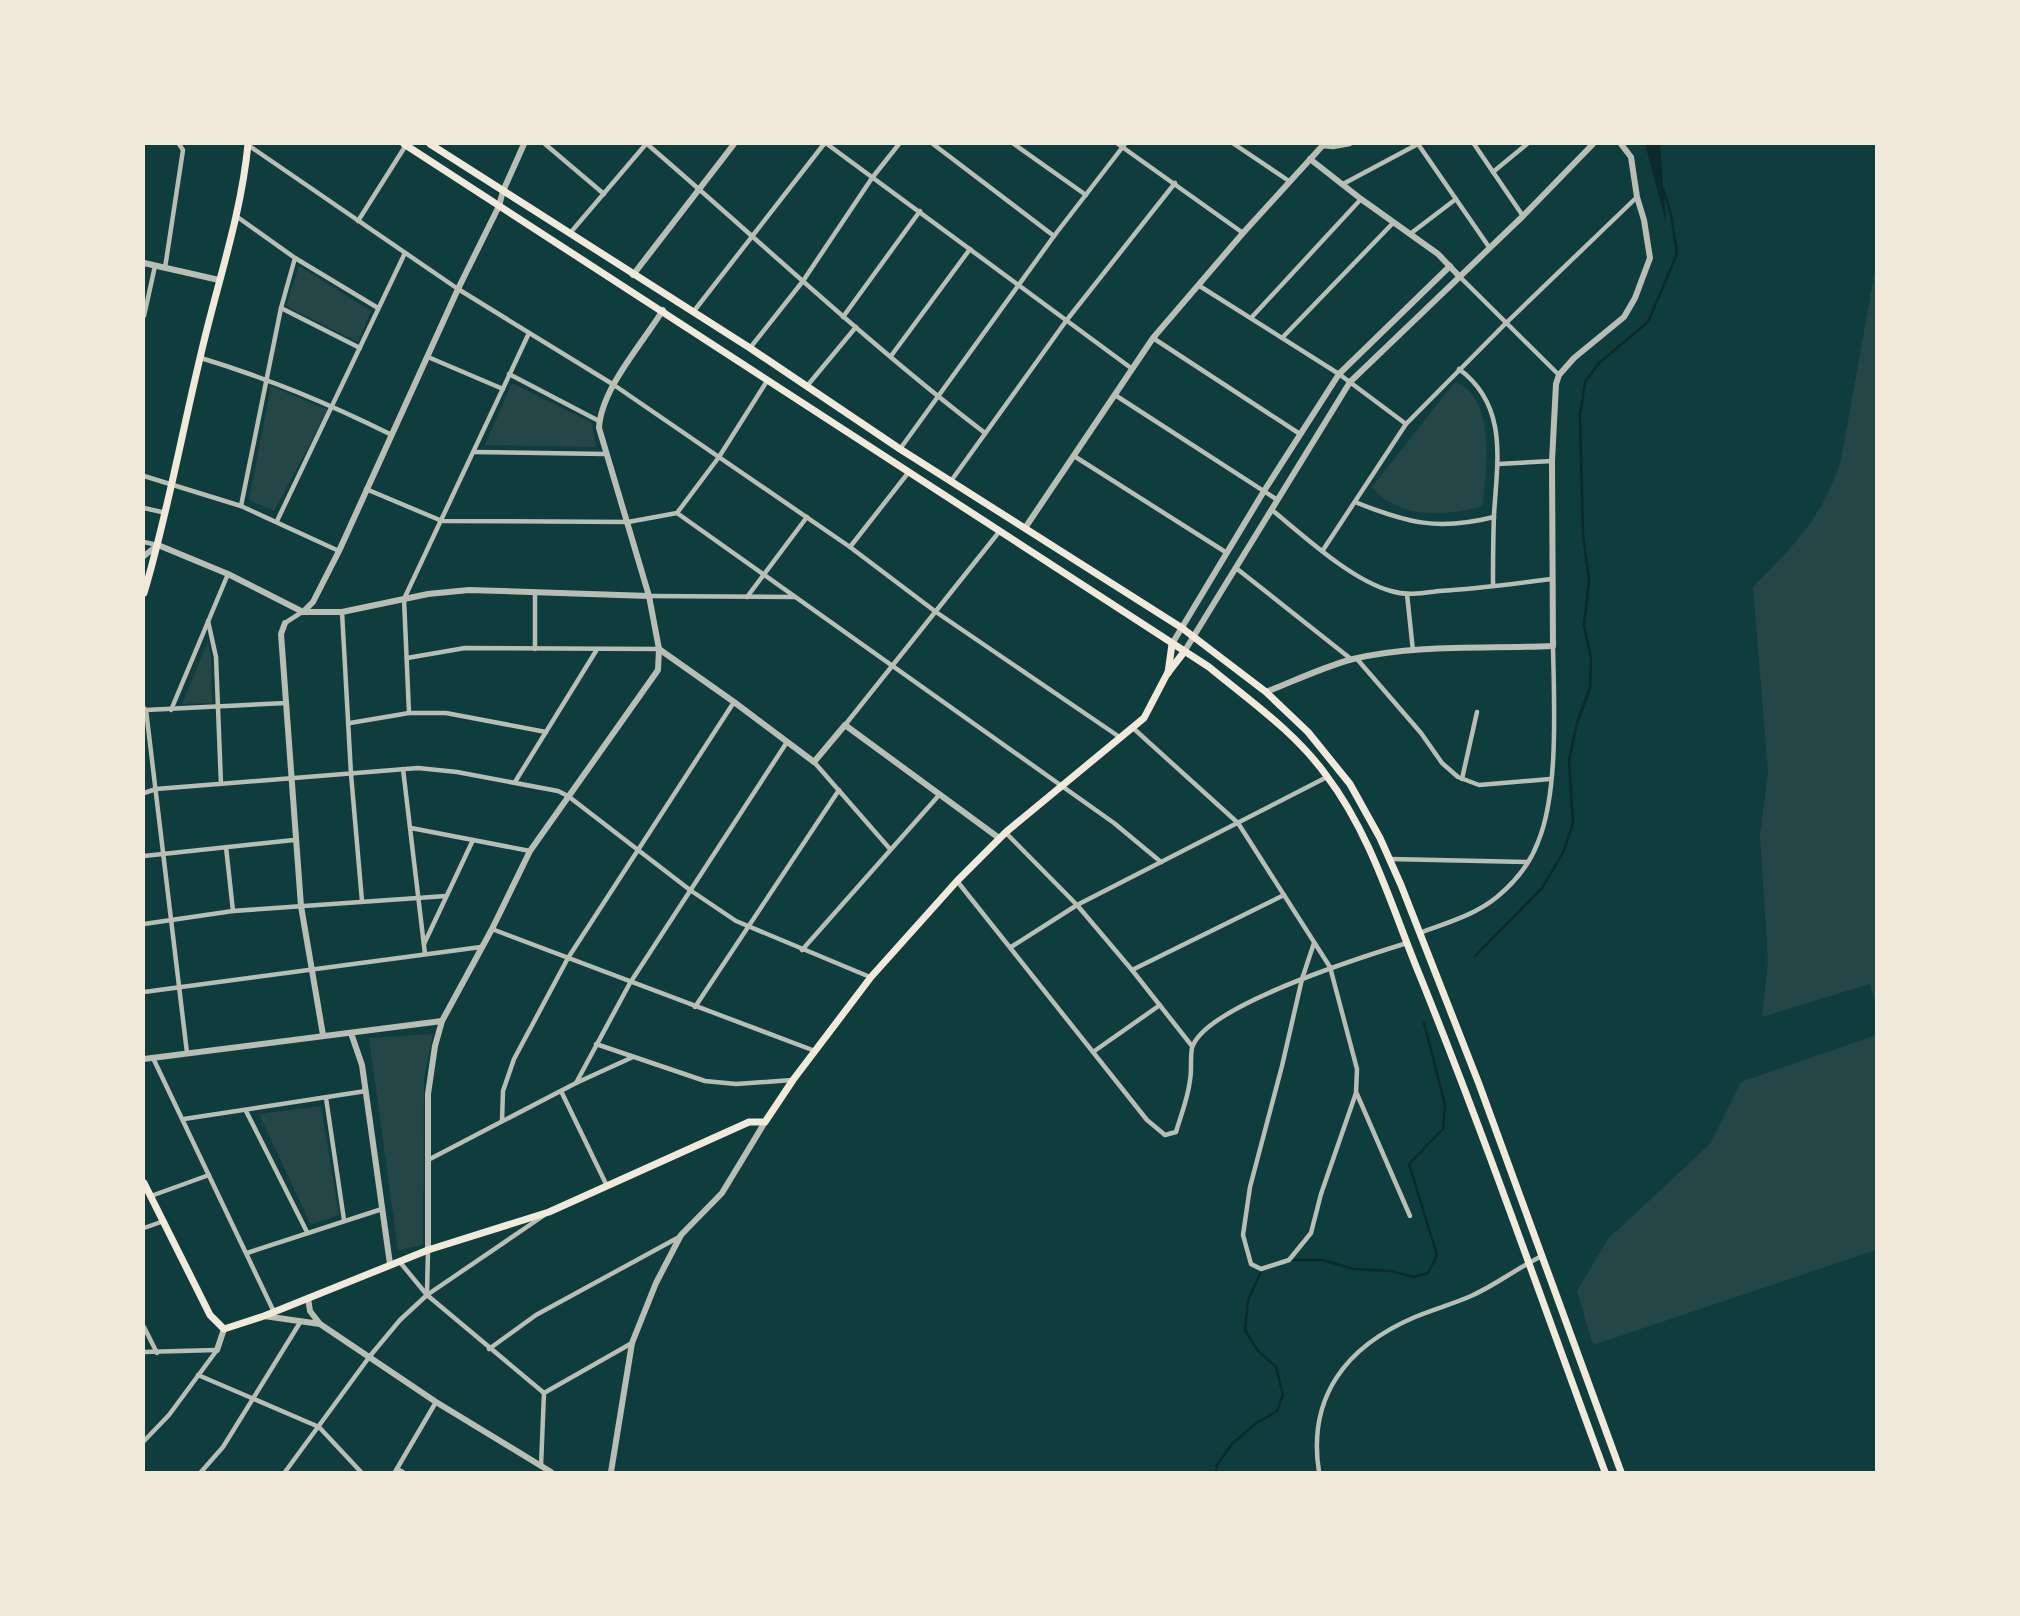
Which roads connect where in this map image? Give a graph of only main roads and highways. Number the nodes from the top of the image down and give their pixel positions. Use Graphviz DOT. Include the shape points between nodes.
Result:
graph roads {
  1 [pos="248,144"];
  2 [pos="405,144"];
  3 [pos="430,144"];
  4 [pos="144,593"];
  5 [pos="1172,644"];
  6 [pos="1184,652"];
  7 [pos="1167,674"];
  8 [pos="144,1183"];
  9 [pos="1605,1472"];
  10 [pos="1621,1472"];
  1 -- 4 [label="main road" via="236,216"];
  2 -- 5 [label="main road"];
  3 -- 10 [label="main road" via="1182,628 1266,692 1308,732 1366,811 1389,859 1479,1084"];
  5 -- 6 [label="main road"];
  5 -- 7 [label="main road"];
  6 -- 7 [label="main road"];
  6 -- 9 [label="main road" via="1209,667 1302,747 1328,777 1365,839 1455,1061"];
  7 -- 8 [label="main road" via="1149,711 1133,728 1002,835 957,881 871,977 765,1122 749,1122 549,1212 428,1250 225,1329 210,1315"];
}
